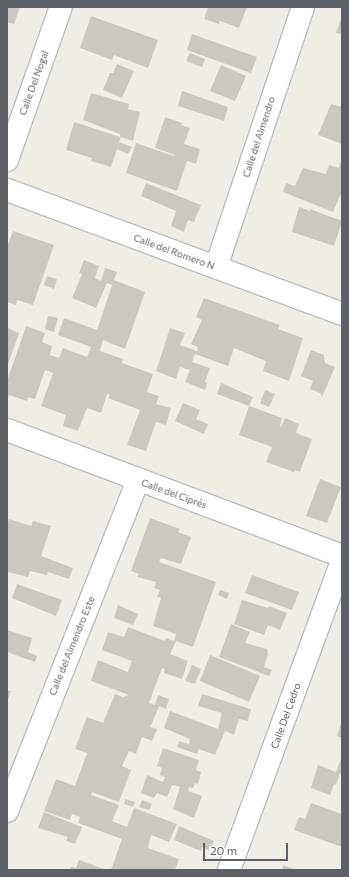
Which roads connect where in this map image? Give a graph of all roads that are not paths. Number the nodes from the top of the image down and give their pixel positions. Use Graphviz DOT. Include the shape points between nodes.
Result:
graph roads {
  1 [pos="61,7"];
  2 [pos="303,7"];
  3 [pos="7,160"];
  4 [pos="7,190"];
  5 [pos="216,267"];
  6 [pos="342,314"];
  7 [pos="7,430"];
  8 [pos="138,480"];
  9 [pos="342,556"];
  10 [pos="342,562"];
  11 [pos="7,811"];
  12 [pos="229,870"];
  1 -- 3 [label="street, Calle Del Nogal"];
  2 -- 5 [label="street, Calle del Almendro"];
  4 -- 5 [label="street, Calle del Romero N"];
  5 -- 6 [label="street, Calle del Romero N"];
  7 -- 8 [label="street, Calle del Ciprés"];
  8 -- 9 [label="street, Calle del Ciprés"];
  8 -- 11 [label="street, Calle del Almendro Este"];
  10 -- 12 [label="street, Calle Del Cedro"];
}
